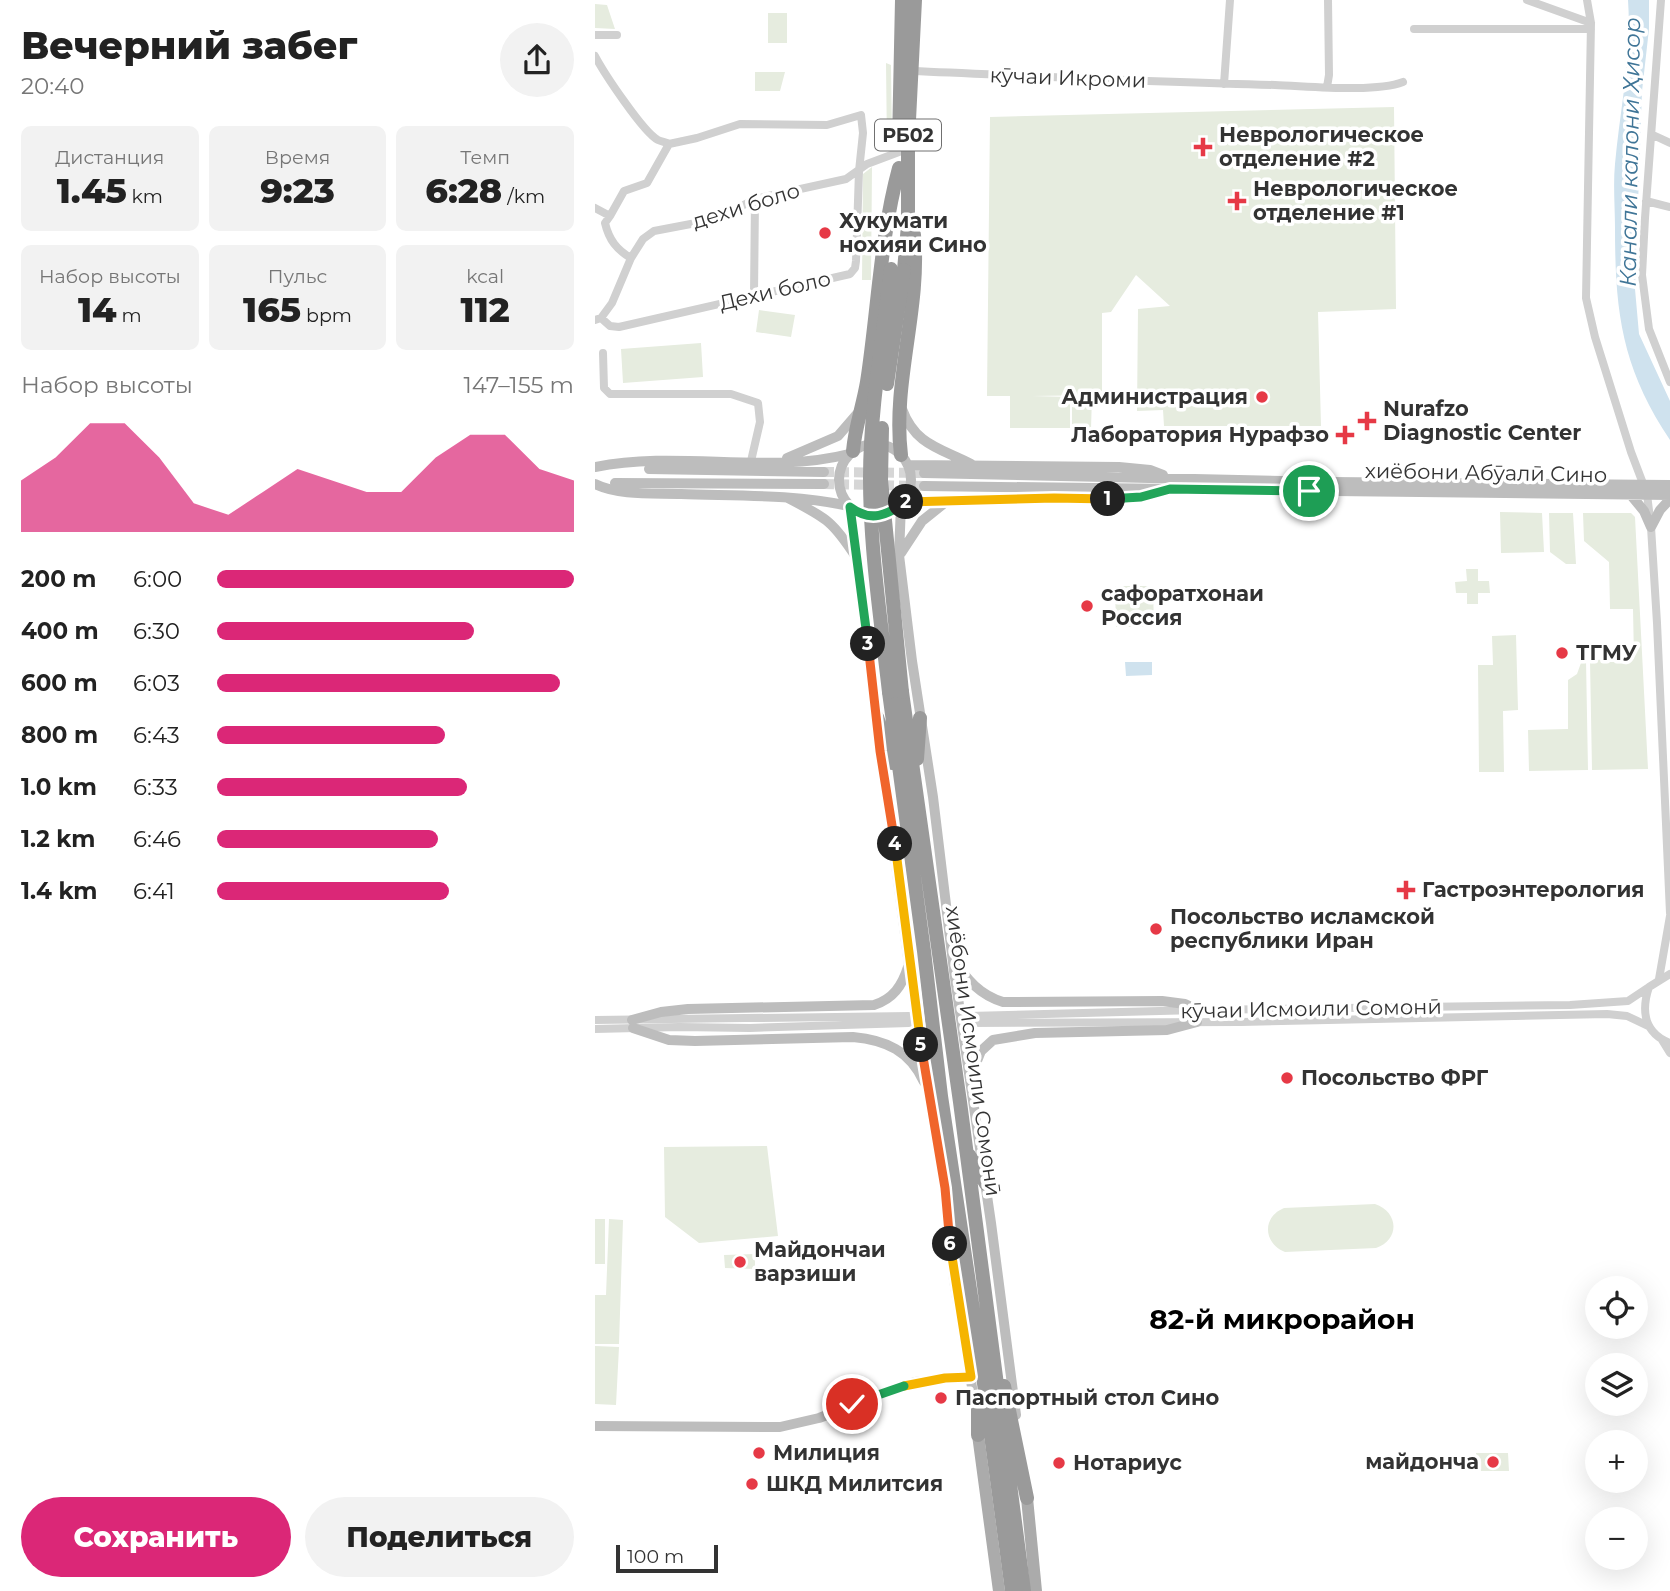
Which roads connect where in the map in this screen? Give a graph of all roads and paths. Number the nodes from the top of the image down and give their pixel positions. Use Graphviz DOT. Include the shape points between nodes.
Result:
graph roads {
  1 [pos="902,0"];
  2 [pos="915,0"];
  3 [pos="1230,0"];
  4 [pos="1328,0"];
  5 [pos="1527,0"];
  6 [pos="1587,0"];
  7 [pos="1661,0"];
  8 [pos="1591,26"];
  9 [pos="1414,29"];
  10 [pos="595,35"];
  11 [pos="617,35"];
  12 [pos="595,55"];
  13 [pos="912,71"];
  14 [pos="1403,82"];
  15 [pos="1224,84"];
  16 [pos="1327,87"];
  17 [pos="1653,135"];
  18 [pos="1670,142"];
  19 [pos="669,144"];
  20 [pos="899,152"];
  21 [pos="899,168"];
  22 [pos="859,172"];
  23 [pos="908,195"];
  24 [pos="755,199"];
  25 [pos="1646,201"];
  26 [pos="1670,207"];
  27 [pos="595,208"];
  28 [pos="610,216"];
  29 [pos="631,258"];
  30 [pos="898,269"];
  31 [pos="754,295"];
  32 [pos="598,319"];
  33 [pos="603,353"];
  34 [pos="1670,382"];
  35 [pos="863,405"];
  36 [pos="901,405"];
  37 [pos="851,452"];
  38 [pos="905,460"];
  39 [pos="751,461"];
  40 [pos="780,461"];
  41 [pos="974,466"];
  42 [pos="595,468"];
  43 [pos="824,472"];
  44 [pos="924,473"];
  45 [pos="1171,483"];
  46 [pos="595,484"];
  47 [pos="824,484"];
  48 [pos="1670,485"];
  49 [pos="924,486"];
  50 [pos="1646,489"];
  51 [pos="1630,494"];
  52 [pos="784,496"];
  53 [pos="1670,497"];
  54 [pos="947,501"];
  55 [pos="903,504"];
  56 [pos="849,506"];
  57 [pos="1651,527"];
  58 [pos="899,555"];
  59 [pos="858,559"];
  60 [pos="877,717"];
  61 [pos="920,718"];
  62 [pos="909,792"];
  63 [pos="1670,915"];
  64 [pos="953,959"];
  65 [pos="909,964"];
  66 [pos="1670,974"];
  67 [pos="1659,979"];
  68 [pos="1649,987"];
  69 [pos="1313,1009"];
  70 [pos="1198,1010"];
  71 [pos="1104,1018"];
  72 [pos="969,1019"];
  73 [pos="595,1020"];
  74 [pos="910,1020"];
  75 [pos="1313,1021"];
  76 [pos="1197,1022"];
  77 [pos="632,1024"];
  78 [pos="1648,1026"];
  79 [pos="595,1029"];
  80 [pos="1666,1041"];
  81 [pos="1670,1053"];
  82 [pos="969,1082"];
  83 [pos="929,1096"];
  84 [pos="958,1150"];
  85 [pos="985,1184"];
  86 [pos="945,1188"];
  87 [pos="984,1346"];
  88 [pos="971,1377"];
  89 [pos="595,1426"];
  90 [pos="978,1435"];
  91 [pos="1027,1498"];
  92 [pos="999,1591"];
  93 [pos="1012,1591"];
  94 [pos="1024,1591"];
  95 [pos="1036,1591"];
  1 -- 20 [label="highway, хиёбони Исмоили Сомонӣ / РБ02"];
  2 -- 13 [label="highway, хиёбони Исмоили Сомонӣ / РБ02"];
  3 -- 15 [label="street"];
  4 -- 16 [label="street"];
  5 -- 8 [label="street"];
  6 -- 8 [label="street"];
  7 -- 17 [label="street"];
  8 -- 9 [label="street"];
  8 -- 50 [label="street" via="1586,298"];
  10 -- 11 [label="street"];
  12 -- 19 [label="street" via="645,126"];
  13 -- 15 [label="street, кӯчаи Икроми"];
  13 -- 23 [label="highway, хиёбони Исмоили Сомонӣ / РБ02"];
  14 -- 16 [label="street, кӯчаи Икроми"];
  15 -- 16 [label="street, кӯчаи Икроми"];
  17 -- 18 [label="street"];
  17 -- 25 [label="street"];
  19 -- 22 [label="street" via="740,124 827,125 861,115"];
  19 -- 28 [label="street" via="647,183 624,191"];
  20 -- 21 [label="highway, хиёбони Исмоили Сомонӣ / РБ02"];
  20 -- 22 [label="street, дехи боло" via="867,164"];
  21 -- 30 [label="highway, хиёбони Исмоили Сомонӣ / РБ02"];
  21 -- 35 [label="highway, РБ02"];
  22 -- 24 [label="street, дехи боло" via="846,179"];
  22 -- 31 [label="street, Дехи боло" via="855,268 851,274"];
  23 -- 30 [label="highway, хиёбони Исмоили Сомонӣ / РБ02"];
  23 -- 36 [label="highway, РБ02" via="916,252"];
  24 -- 29 [label="street, дехи боло" via="717,219 654,231"];
  24 -- 31 [label="street"];
  25 -- 26 [label="street"];
  25 -- 34 [label="street" via="1645,302 1649,330"];
  27 -- 28 [label="street"];
  28 -- 29 [label="street" via="605,223 616,249"];
  29 -- 32 [label="street, дехи боло" via="613,303"];
  30 -- 62 [label="highway, хиёбони Исмоили Сомонӣ, bridge" via="881,480 895,692"];
  31 -- 32 [label="street, Дехи боло" via="619,327"];
  33 -- 39 [label="street" via="604,388 610,394 731,394 758,403 760,422"];
  35 -- 37 [label="highway, РБ02"];
  35 -- 40 [label="main road" via="838,436"];
  36 -- 38 [label="highway, РБ02" via="899,429"];
  36 -- 41 [label="main road" via="909,428 927,443"];
  37 -- 38 [label="main road" via="872,443 893,448"];
  37 -- 40 [label="main road" via="821,460"];
  37 -- 56 [label="main road" via="838,480"];
  38 -- 41 [label="main road"];
  38 -- 55 [label="main road" via="911,484"];
  39 -- 40 [label="main road"];
  39 -- 42 [label="main road" via="616,463"];
  41 -- 45 [label="main road" via="1119,467 1150,470"];
  42 -- 43 [label="main road"];
  44 -- 45 [label="main road, хиёбони Абӯалӣ Сино"];
  45 -- 49 [label="main road, хиёбони Абӯалӣ Сино"];
  45 -- 50 [label="main road, хиёбони Абӯалӣ Сино"];
  45 -- 51 [label="main road, хиёбони Абӯалӣ Сино"];
  45 -- 54 [label="main road" via="1141,497 1117,499"];
  46 -- 47 [label="main road"];
  46 -- 52 [label="main road" via="654,493"];
  48 -- 50 [label="main road, хиёбони Абӯалӣ Сино"];
  50 -- 51 [label="main road, хиёбони Абӯалӣ Сино"];
  50 -- 53 [label="main road, хиёбони Абӯалӣ Сино"];
  50 -- 57 [label="street"];
  51 -- 57 [label="main road"];
  52 -- 56 [label="main road"];
  52 -- 59 [label="main road" via="836,526"];
  53 -- 57 [label="main road"];
  54 -- 55 [label="main road"];
  54 -- 58 [label="main road" via="922,522"];
  55 -- 56 [label="main road" via="876,517"];
  55 -- 58 [label="main road"];
  56 -- 59 [label="main road"];
  57 -- 63 [label="street"];
  58 -- 61 [label="main road"];
  59 -- 60 [label="main road"];
  60 -- 62 [label="highway"];
  60 -- 65 [label="main road"];
  61 -- 62 [label="highway"];
  61 -- 64 [label="main road"];
  62 -- 84 [label="highway, хиёбони Исмоили Сомонӣ"];
  63 -- 67 [label="street"];
  64 -- 70 [label="main road" via="975,987 1003,1002 1162,1001"];
  64 -- 82 [label="main road"];
  65 -- 77 [label="main road" via="894,995 874,1005 681,1009 651,1014"];
  65 -- 83 [label="main road"];
  66 -- 67 [label="street, кӯчаи Исмоили Сомонӣ"];
  67 -- 68 [label="street, кӯчаи Исмоили Сомонӣ"];
  68 -- 69 [label="street, кӯчаи Исмоили Сомонӣ" via="1628,1001"];
  68 -- 78 [label="street" via="1644,1002"];
  69 -- 70 [label="street, кӯчаи Исмоили Сомонӣ"];
  69 -- 75 [label="street"];
  70 -- 71 [label="street, кӯчаи Исмоили Сомонӣ"];
  71 -- 72 [label="street, кӯчаи Исмоили Сомонӣ"];
  71 -- 76 [label="street, кӯчаи Исмоили Сомонӣ"];
  73 -- 77 [label="street"];
  74 -- 77 [label="street"];
  75 -- 76 [label="street, кӯчаи Исмоили Сомонӣ"];
  75 -- 78 [label="street, кӯчаи Исмоили Сомонӣ" via="1607,1014 1627,1016"];
  76 -- 82 [label="main road" via="1167,1030 1035,1033 993,1040 976,1060"];
  77 -- 79 [label="street"];
  77 -- 83 [label="main road" via="669,1040 873,1039 905,1054"];
  78 -- 80 [label="street"];
  80 -- 81 [label="street"];
  82 -- 85 [label="main road"];
  83 -- 86 [label="main road"];
  84 -- 85 [label="highway"];
  84 -- 86 [label="highway"];
  84 -- 87 [label="highway, хиёбони Исмоили Сомонӣ"];
  85 -- 91 [label="main road"];
  86 -- 88 [label="main road" via="954,1280"];
  87 -- 90 [label="highway"];
  87 -- 91 [label="highway" via="1008,1399"];
  87 -- 93 [label="highway, хиёбони Исмоили Сомонӣ"];
  87 -- 94 [label="highway, хиёбони Исмоили Сомонӣ"];
  88 -- 89 [label="main road" via="915,1382 819,1418 780,1427"];
  88 -- 90 [label="main road"];
  90 -- 92 [label="main road"];
  91 -- 95 [label="main road"];
}
